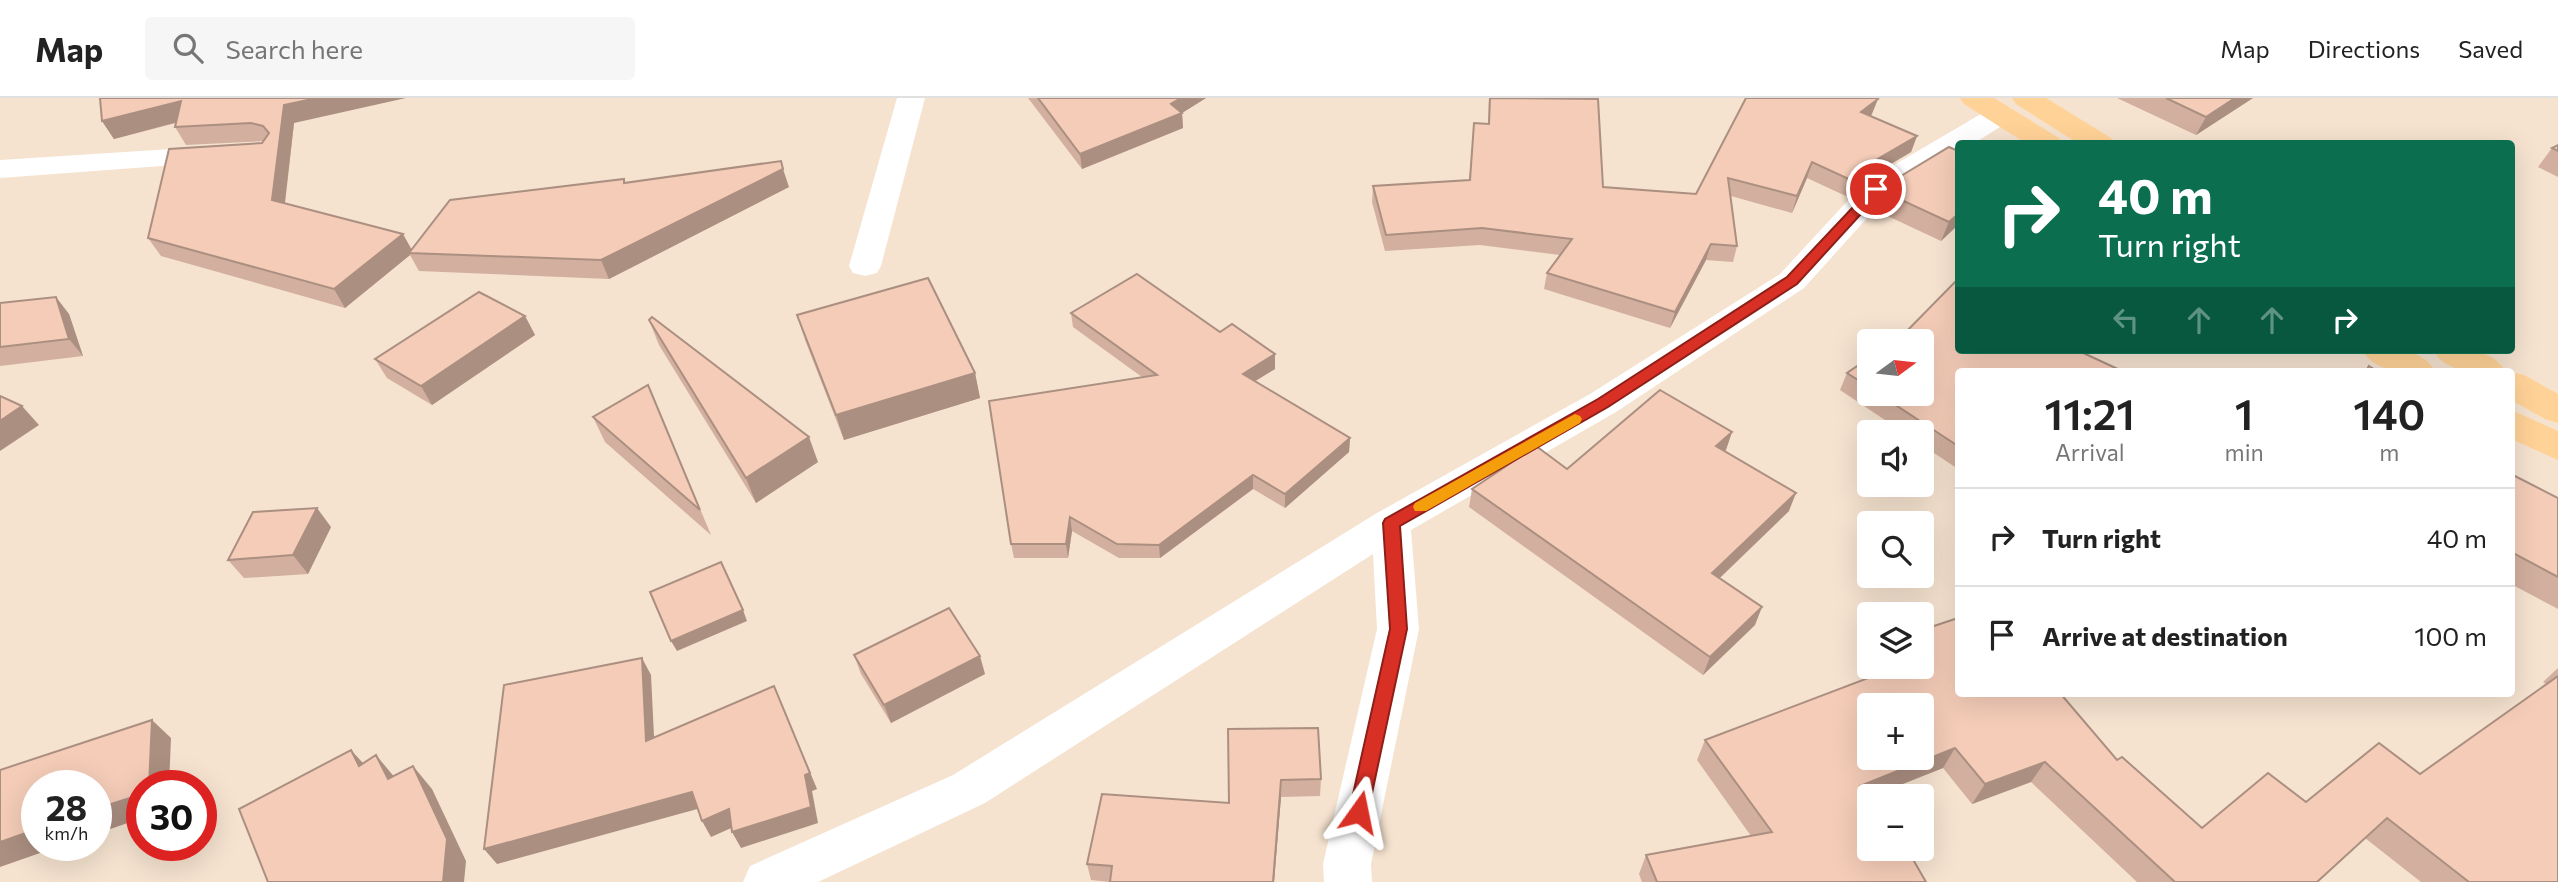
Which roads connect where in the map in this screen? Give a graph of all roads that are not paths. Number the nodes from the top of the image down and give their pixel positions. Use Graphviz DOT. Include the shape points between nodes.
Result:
graph roads {
  1 [pos="911,98"];
  2 [pos="2000,103"];
  3 [pos="2043,140"];
  4 [pos="2090,140"];
  5 [pos="249,153"];
  6 [pos="0,169"];
  7 [pos="865,266"];
  8 [pos="2386,354"];
  9 [pos="2457,354"];
  10 [pos="2412,368"];
  11 [pos="2482,368"];
  12 [pos="2515,386"];
  13 [pos="2558,410"];
  14 [pos="2515,425"];
  15 [pos="2558,447"];
  16 [pos="1391,523"];
  17 [pos="767,882"];
  18 [pos="1348,882"];
  1 -- 7 [label="street"];
  2 -- 3 [label="main road"];
  2 -- 4 [label="main road"];
  2 -- 16 [label="street" via="1876,189 1792,281 1603,403"];
  5 -- 6 [label="street"];
  8 -- 10 [label="main road"];
  9 -- 11 [label="main road"];
  12 -- 13 [label="main road"];
  14 -- 15 [label="main road"];
  16 -- 17 [label="street" via="969,789"];
  16 -- 18 [label="street" via="1398,629"];
}
